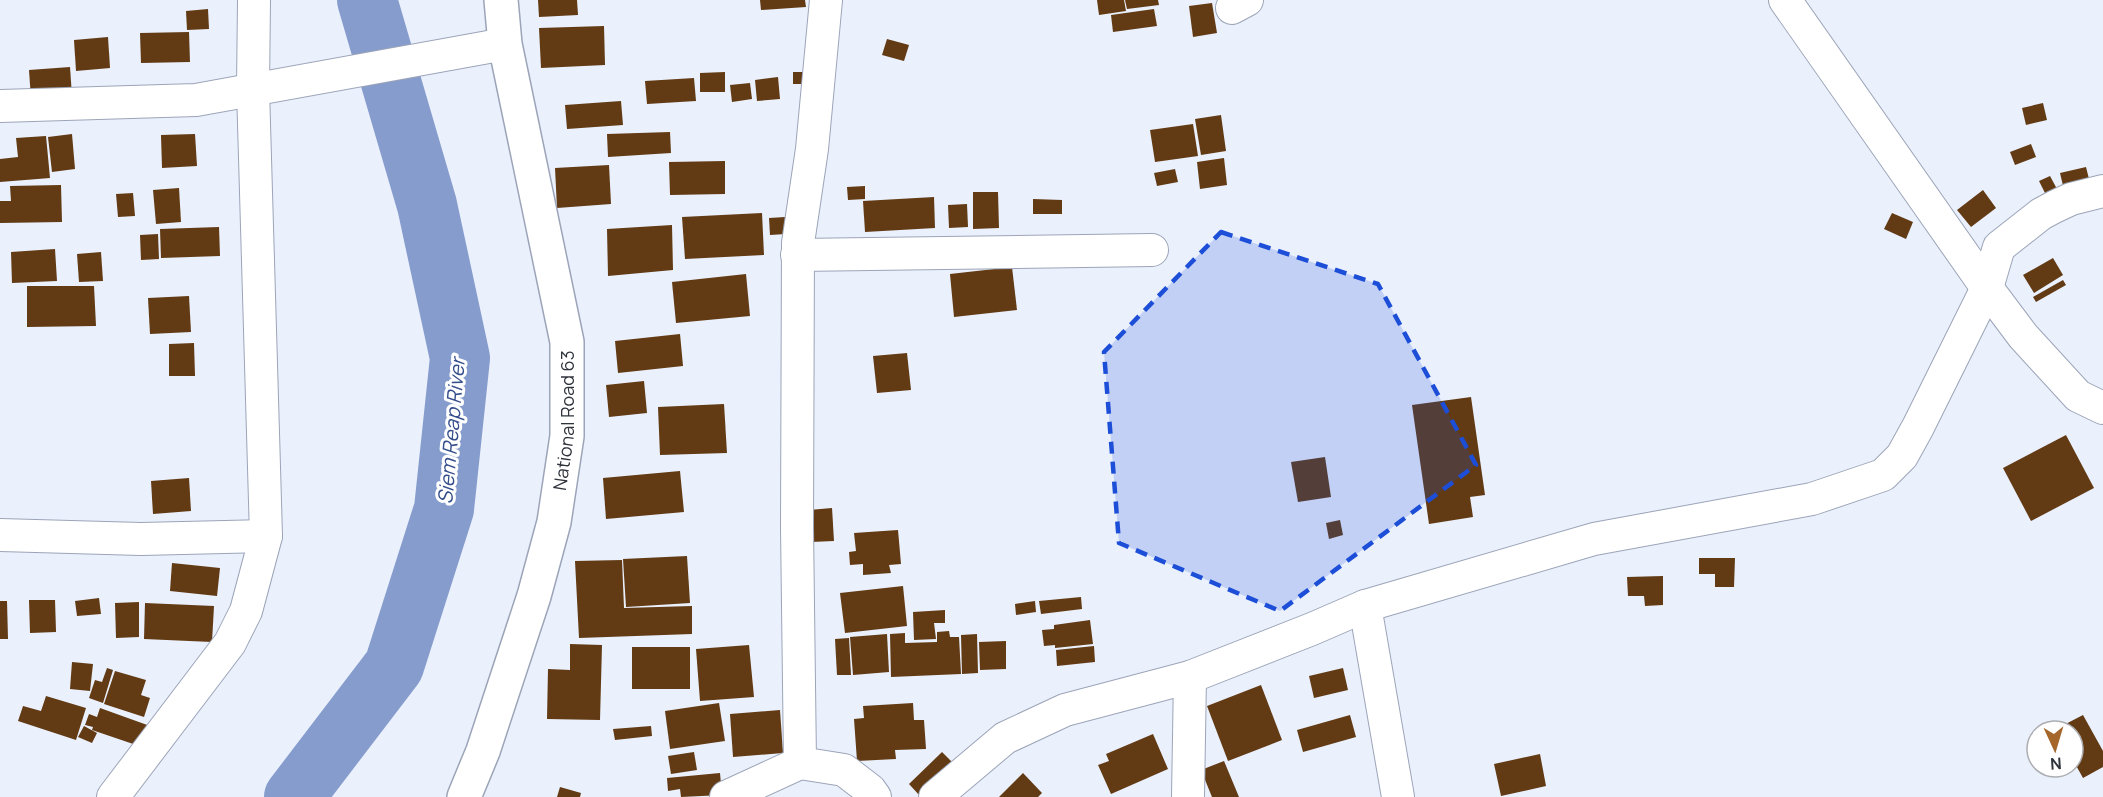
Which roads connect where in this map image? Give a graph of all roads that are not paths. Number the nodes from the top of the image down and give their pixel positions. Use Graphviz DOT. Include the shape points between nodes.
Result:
graph roads {
  1 [pos="254,0"];
  2 [pos="501,0"];
  3 [pos="826,0"];
  4 [pos="1785,0"];
  5 [pos="505,44"];
  6 [pos="253,89"];
  7 [pos="0,106"];
  8 [pos="2103,191"];
  9 [pos="1152,250"];
  10 [pos="797,255"];
  11 [pos="1987,288"];
  12 [pos="2103,408"];
  13 [pos="0,535"];
  14 [pos="266,536"];
  15 [pos="1365,606"];
  16 [pos="1190,677"];
  17 [pos="800,763"];
  18 [pos="113,797"];
  19 [pos="464,797"];
  20 [pos="726,797"];
  21 [pos="875,797"];
  22 [pos="935,797"];
  23 [pos="1188,797"];
  24 [pos="1398,797"];
  1 -- 6 [label="street"];
  2 -- 5 [label="street, National Road 63"];
  3 -- 10 [label="street"];
  4 -- 11 [label="street"];
  5 -- 6 [label="street"];
  5 -- 19 [label="street, National Road 63" via="567,342 567,436 554,522 534,596"];
  6 -- 7 [label="street" via="196,100"];
  6 -- 14 [label="street"];
  8 -- 11 [label="street" via="2071,199 2041,214 1999,247"];
  9 -- 10 [label="street"];
  10 -- 17 [label="street"];
  11 -- 12 [label="street" via="2023,336 2078,396"];
  11 -- 15 [label="street" via="1902,456 1882,475 1812,499 1594,539"];
  13 -- 14 [label="street" via="141,539"];
  14 -- 18 [label="street" via="246,611 230,643"];
  15 -- 16 [label="street"];
  15 -- 24 [label="street"];
  16 -- 22 [label="street" via="1065,710 1045,719 1005,738"];
  16 -- 23 [label="street"];
  17 -- 20 [label="street"];
  17 -- 21 [label="street" via="844,770"];
}
